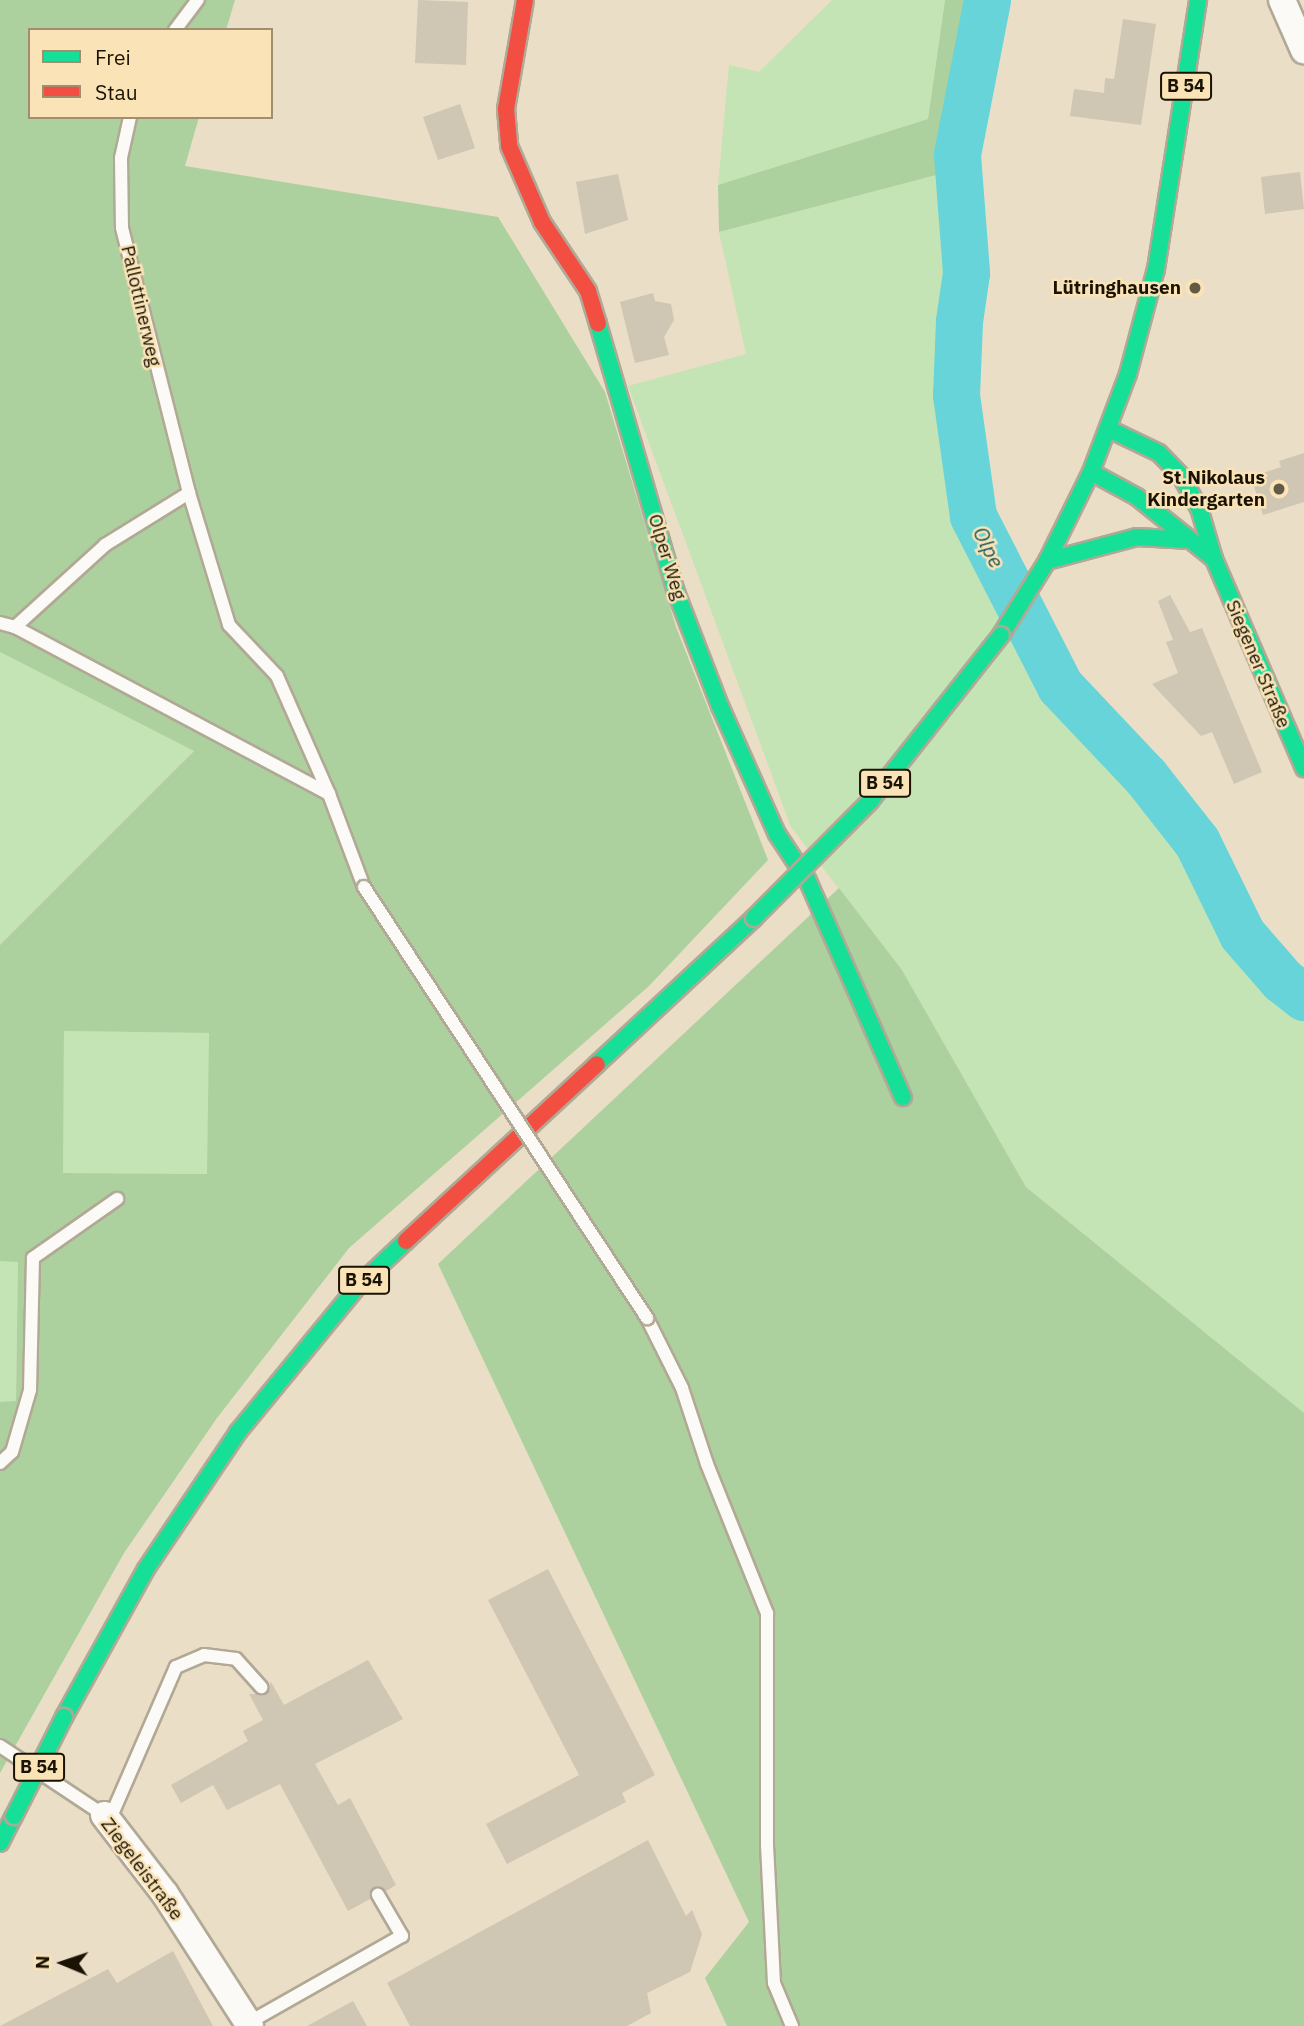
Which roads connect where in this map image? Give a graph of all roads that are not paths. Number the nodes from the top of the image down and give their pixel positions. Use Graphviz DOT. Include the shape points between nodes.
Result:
graph roads {
  1 [pos="198,0"];
  2 [pos="525,0"];
  3 [pos="1198,0"];
  4 [pos="1282,0"];
  5 [pos="177,28"];
  6 [pos="1304,50"];
  7 [pos="130,119"];
  8 [pos="1109,429"];
  9 [pos="1091,471"];
  10 [pos="189,493"];
  11 [pos="1191,540"];
  12 [pos="1214,559"];
  13 [pos="1047,561"];
  14 [pos="0,623"];
  15 [pos="15,627"];
  16 [pos="1304,768"];
  17 [pos="330,794"];
  18 [pos="903,1097"];
  19 [pos="117,1199"];
  20 [pos="0,1463"];
  21 [pos="261,1687"];
  22 [pos="0,1746"];
  23 [pos="106,1818"];
  24 [pos="0,1843"];
  25 [pos="378,1895"];
  26 [pos="249,2025"];
  27 [pos="792,2026"];
  1 -- 5 [label="lane"];
  2 -- 18 [label="main road, Olper Weg" via="506,109 509,146 542,222 588,291 676,592 720,706 776,834 808,881"];
  3 -- 8 [label="main road, B 54" via="1156,269"];
  4 -- 6 [label="street"];
  7 -- 10 [label="lane, Pallottinerweg" via="121,158 122,228"];
  8 -- 9 [label="main road, B 54"];
  8 -- 12 [label="main road, Siegener Straße" via="1159,453 1181,475 1199,508"];
  9 -- 11 [label="main road, Siegener Straße" via="1137,497"];
  9 -- 13 [label="main road, B 54"];
  10 -- 15 [label="lane" via="105,545"];
  10 -- 17 [label="lane, Pallottinerweg" via="229,625 277,676"];
  11 -- 12 [label="main road, Siegener Straße"];
  11 -- 13 [label="main road" via="1137,537"];
  12 -- 16 [label="main road, Siegener Straße"];
  13 -- 24 [label="main road, B 54, bridge" via="1001,635 940,718 870,801 754,918 349,1296 238,1432 146,1569"];
  14 -- 15 [label="lane"];
  15 -- 17 [label="lane"];
  17 -- 27 [label="lane, Pallottinerweg, bridge" via="364,887 647,1318 682,1388 767,1613 767,1845 775,1983"];
  19 -- 20 [label="lane" via="33,1258 30,1390 12,1452"];
  21 -- 23 [label="lane" via="236,1659 204,1655 176,1667"];
  22 -- 23 [label="lane, Ziegeleistraße"];
  23 -- 26 [label="street, Ziegeleistraße" via="165,1894"];
  25 -- 26 [label="lane" via="402,1936"];
}
